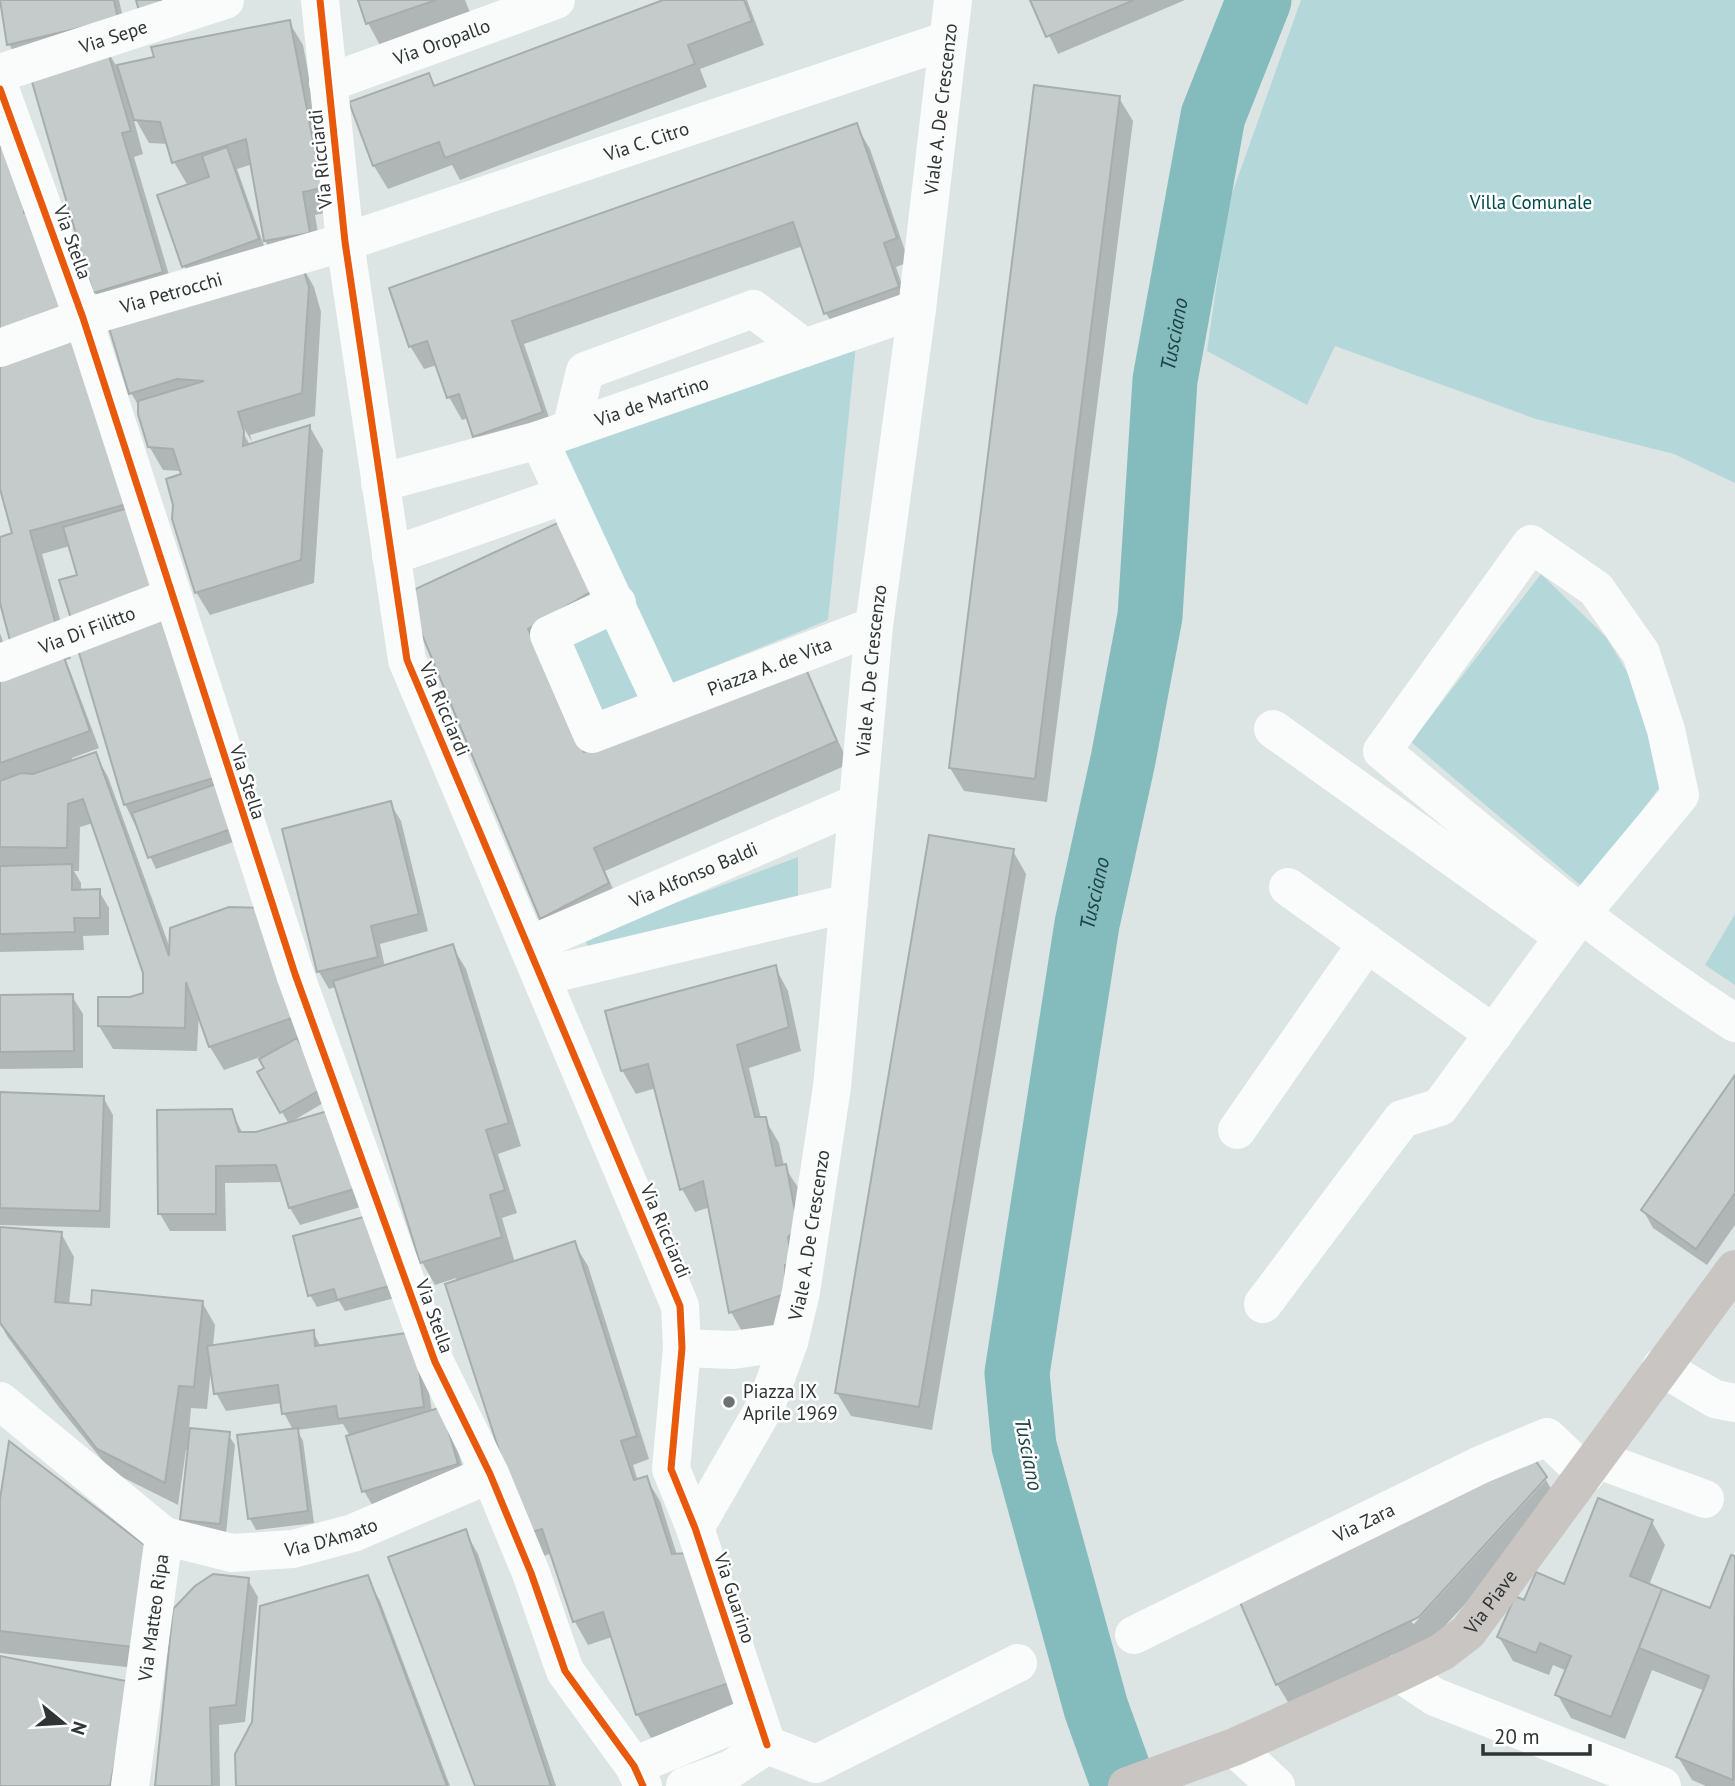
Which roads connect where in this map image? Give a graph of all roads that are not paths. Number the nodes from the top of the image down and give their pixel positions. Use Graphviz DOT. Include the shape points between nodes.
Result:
graph roads {
  1 [pos="225,0"];
  2 [pos="320,0"];
  3 [pos="556,0"];
  4 [pos="953,0"];
  5 [pos="948,40"];
  6 [pos="0,73"];
  7 [pos="328,83"];
  8 [pos="0,89"];
  9 [pos="345,242"];
  10 [pos="917,309"];
  11 [pos="83,318"];
  12 [pos="0,348"];
  13 [pos="805,348"];
  14 [pos="555,435"];
  15 [pos="380,483"];
  16 [pos="565,495"];
  17 [pos="391,556"];
  18 [pos="172,597"];
  19 [pos="617,603"];
  20 [pos="874,626"];
  21 [pos="0,663"];
  22 [pos="663,706"];
  23 [pos="1273,729"];
  24 [pos="858,803"];
  25 [pos="1288,887"];
  26 [pos="849,903"];
  27 [pos="1572,926"];
  28 [pos="1367,943"];
  29 [pos="536,961"];
  30 [pos="1735,1023"];
  31 [pos="1494,1034"];
  32 [pos="1237,1130"];
  33 [pos="1735,1269"];
  34 [pos="1263,1304"];
  35 [pos="789,1342"];
  36 [pos="682,1348"];
  37 [pos="1661,1367"];
  38 [pos="1735,1403"];
  39 [pos="2,1414"];
  40 [pos="1591,1466"];
  41 [pos="490,1474"];
  42 [pos="1705,1499"];
  43 [pos="695,1528"];
  44 [pos="164,1536"];
  45 [pos="1134,1635"];
  46 [pos="1018,1663"];
  47 [pos="1399,1672"];
  48 [pos="762,1730"];
  49 [pos="1234,1747"];
  50 [pos="638,1776"];
  51 [pos="130,1786"];
  52 [pos="685,1786"];
  53 [pos="1128,1786"];
  54 [pos="1276,1786"];
  55 [pos="1662,1786"];
  1 -- 6 [label="street, Via Sepe"];
  2 -- 7 [label="street, Via Ricciardi"];
  3 -- 7 [label="street, Via Oropallo"];
  4 -- 5 [label="street, Viale A. De Crescenzo"];
  5 -- 9 [label="street, Via C. Citro"];
  5 -- 10 [label="street, Viale A. De Crescenzo"];
  7 -- 9 [label="street, Via Ricciardi"];
  8 -- 11 [label="street, Via Stella"];
  9 -- 11 [label="street, Via Petrocchi"];
  9 -- 15 [label="street, Via Ricciardi"];
  10 -- 13 [label="street, Via de Martino"];
  10 -- 20 [label="street, Viale A. De Crescenzo"];
  11 -- 12 [label="street, Via Petrocchi"];
  11 -- 18 [label="street, Via Stella"];
  13 -- 14 [label="street, Via de Martino"];
  13 -- 14 [label="street" via="753,309 585,371"];
  14 -- 15 [label="street, Via de Martino"];
  14 -- 16 [label="street"];
  15 -- 17 [label="street, Via Ricciardi"];
  16 -- 17 [label="street"];
  16 -- 19 [label="street"];
  17 -- 29 [label="street, Via Ricciardi" via="407,660"];
  18 -- 21 [label="street, Via Di Filitto"];
  18 -- 41 [label="street, Via Stella" via="295,974 435,1362"];
  19 -- 22 [label="street"];
  19 -- 22 [label="street, Piazza A. de Vita" via="550,635 592,734"];
  20 -- 22 [label="street, Piazza A. de Vita"];
  20 -- 24 [label="street, Viale A. De Crescenzo"];
  23 -- 27 [label="street"];
  24 -- 26 [label="street, Viale A. De Crescenzo"];
  24 -- 29 [label="street, Via Alfonso Baldi"];
  25 -- 28 [label="street"];
  26 -- 29 [label="street"];
  26 -- 35 [label="street, Viale A. De Crescenzo" via="832,1087 801,1292"];
  27 -- 27 [label="street" via="1680,795 1666,730 1641,653 1596,589 1531,544 1382,751"];
  27 -- 30 [label="street"];
  27 -- 31 [label="street"];
  28 -- 31 [label="street"];
  28 -- 32 [label="street"];
  29 -- 36 [label="street, Via Ricciardi" via="680,1306"];
  31 -- 34 [label="street" via="1440,1107 1402,1119"];
  33 -- 37 [label="main road, Via Piave"];
  35 -- 36 [label="street" via="733,1350"];
  35 -- 43 [label="street, Viale A. De Crescenzo" via="767,1403"];
  36 -- 43 [label="street, Via Ricciardi" via="671,1469"];
  37 -- 38 [label="street" via="1715,1399"];
  37 -- 40 [label="main road, Via Piave"];
  39 -- 44 [label="street, Via Matteo Ripa"];
  40 -- 42 [label="street"];
  40 -- 45 [label="street, Via Zara" via="1547,1437 1480,1465"];
  40 -- 47 [label="main road, Via Piave" via="1468,1632 1442,1652"];
  41 -- 44 [label="street, Via D'Amato" via="353,1533 293,1549 232,1553"];
  41 -- 50 [label="street, Via Stella" via="565,1671"];
  43 -- 48 [label="street, Via Guarino"];
  44 -- 51 [label="street, Via Matteo Ripa"];
  46 -- 48 [label="street" via="816,1764"];
  47 -- 49 [label="main road, Via Piave"];
  47 -- 55 [label="street" via="1435,1697"];
  48 -- 50 [label="street"];
  48 -- 52 [label="street" via="731,1769"];
  49 -- 53 [label="main road, Via Piave"];
  49 -- 54 [label="street"];
}
